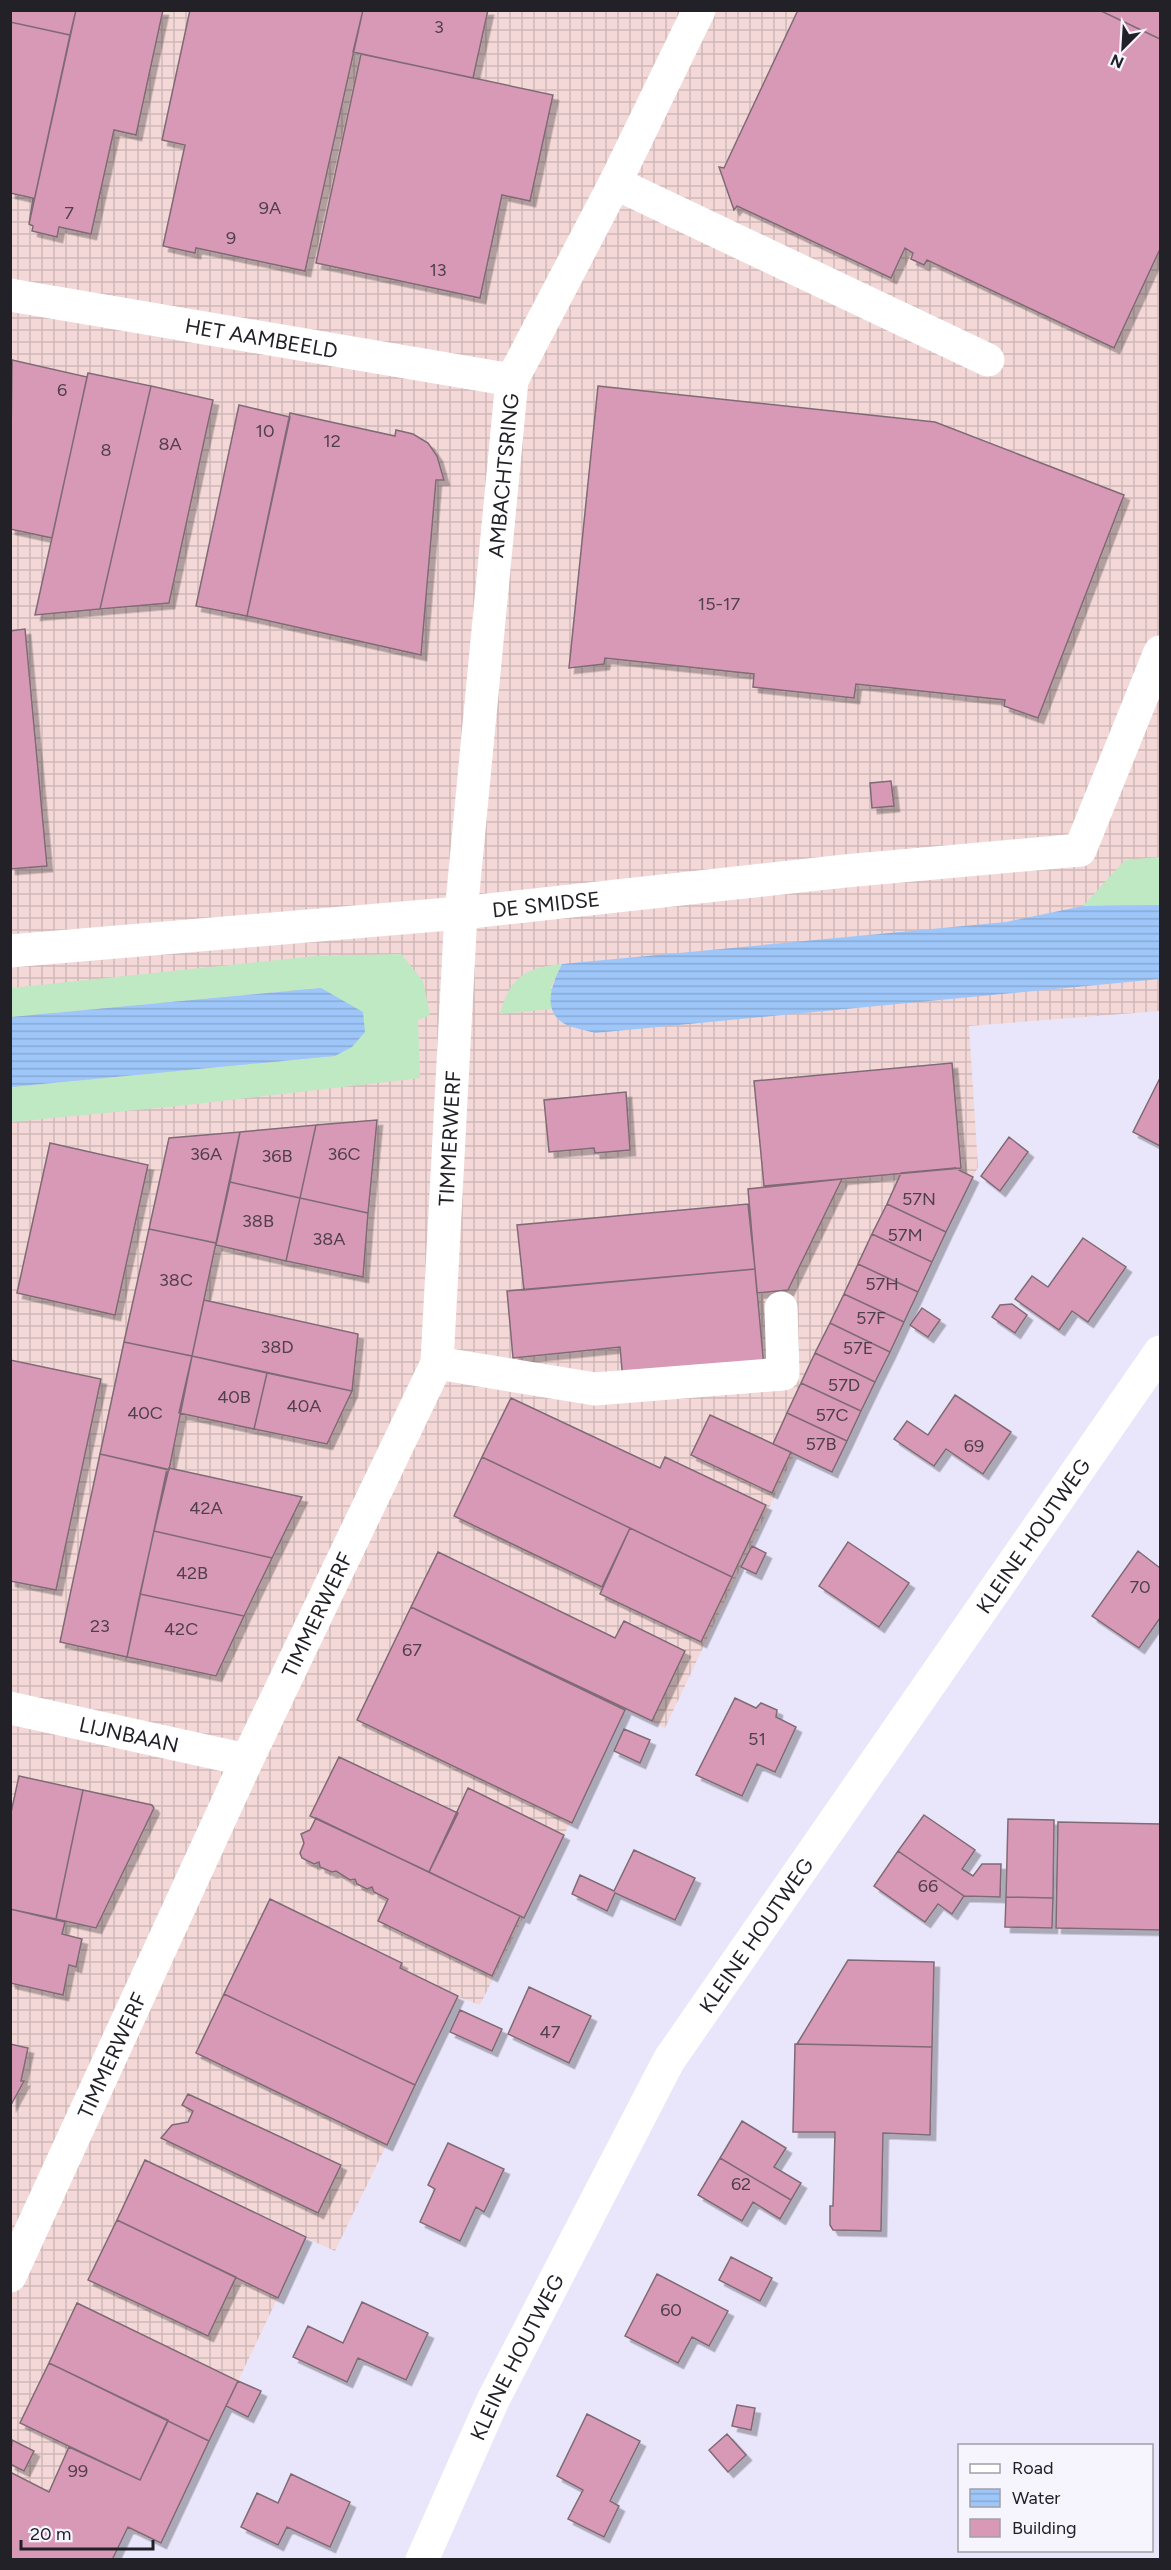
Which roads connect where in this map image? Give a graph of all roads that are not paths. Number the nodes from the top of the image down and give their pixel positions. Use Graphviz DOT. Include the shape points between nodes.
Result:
graph roads {
  1 [pos="699,10"];
  2 [pos="615,183"];
  3 [pos="10,295"];
  4 [pos="988,360"];
  5 [pos="512,380"];
  6 [pos="1161,652"];
  7 [pos="461,914"];
  8 [pos="10,951"];
  9 [pos="781,1308"];
  10 [pos="1161,1352"];
  11 [pos="437,1363"];
  12 [pos="10,1708"];
  13 [pos="247,1760"];
  14 [pos="10,2276"];
  15 [pos="422,2559"];
  1 -- 2 [label="street, AMBACHTSRING"];
  2 -- 4 [label="street"];
  2 -- 5 [label="street, AMBACHTSRING"];
  3 -- 5 [label="street, HET AAMBEELD"];
  5 -- 7 [label="street, AMBACHTSRING"];
  6 -- 7 [label="street, DE SMIDSE" via="1080,850 845,871"];
  7 -- 8 [label="street, DE SMIDSE"];
  7 -- 11 [label="street, TIMMERWERF"];
  9 -- 11 [label="street" via="783,1374 596,1389"];
  10 -- 15 [label="street, KLEINE HOUTWEG" via="669,2061 493,2400"];
  11 -- 13 [label="street, TIMMERWERF"];
  12 -- 13 [label="street, LIJNBAAN"];
  13 -- 14 [label="street, TIMMERWERF"];
}
